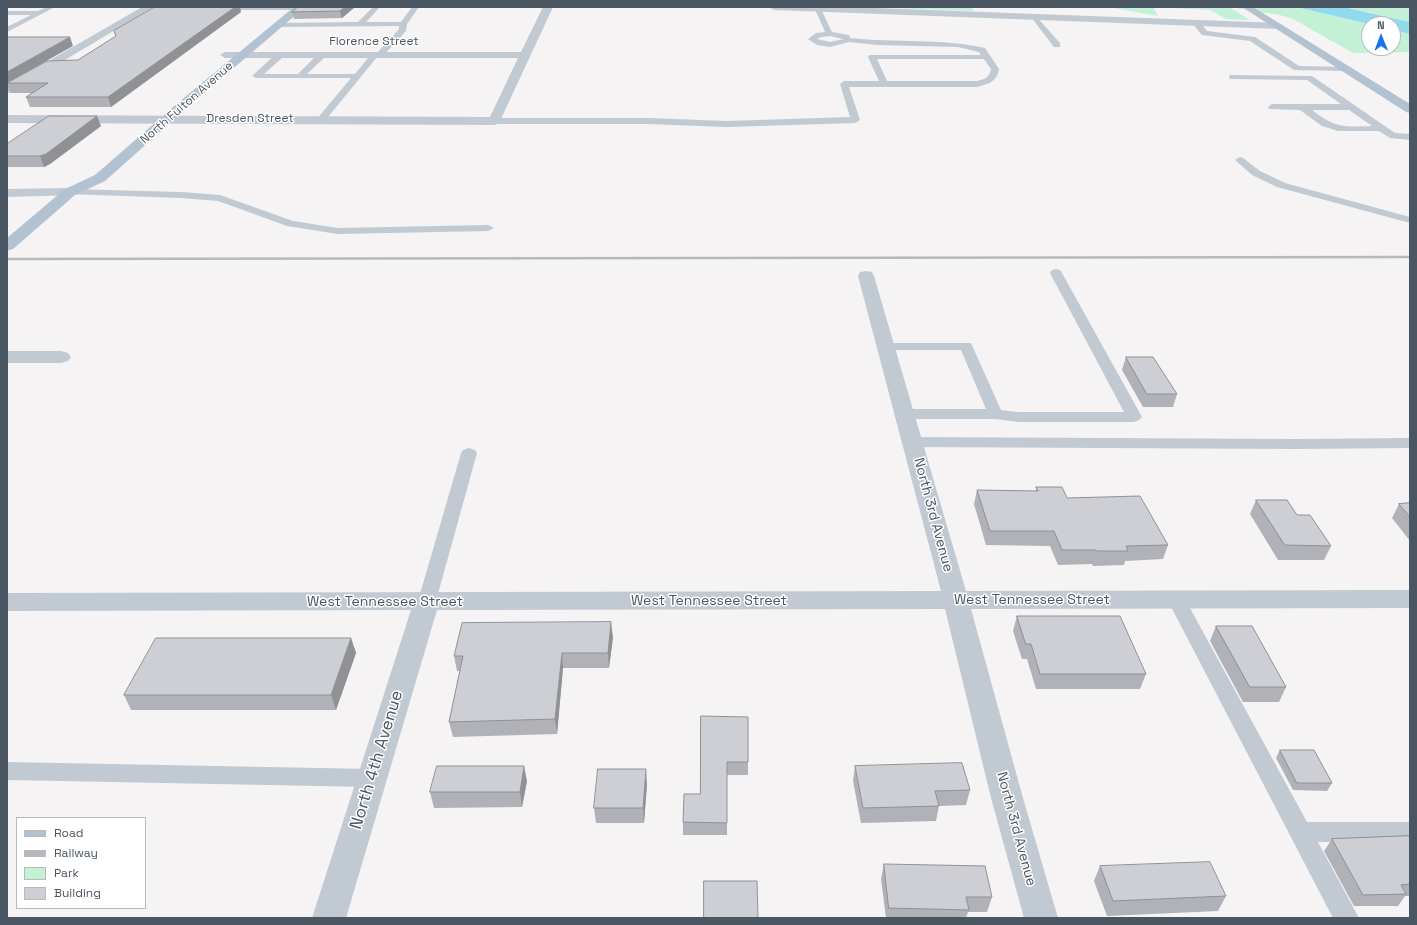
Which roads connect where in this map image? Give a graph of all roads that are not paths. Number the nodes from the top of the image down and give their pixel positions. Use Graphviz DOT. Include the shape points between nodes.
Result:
graph roads {
  1 [pos="52,7"];
  2 [pos="149,7"];
  3 [pos="157,7"];
  4 [pos="197,7"];
  5 [pos="284,7"];
  6 [pos="294,7"];
  7 [pos="300,7"];
  8 [pos="416,7"];
  9 [pos="548,7"];
  10 [pos="774,7"];
  11 [pos="1247,7"];
  12 [pos="818,8"];
  13 [pos="372,10"];
  14 [pos="7,13"];
  15 [pos="40,13"];
  16 [pos="1032,16"];
  17 [pos="1196,23"];
  18 [pos="360,24"];
  19 [pos="403,24"];
  20 [pos="279,25"];
  21 [pos="1279,26"];
  22 [pos="7,30"];
  23 [pos="1205,33"];
  24 [pos="829,34"];
  25 [pos="70,39"];
  26 [pos="94,39"];
  27 [pos="848,40"];
  28 [pos="1208,42"];
  29 [pos="1057,44"];
  30 [pos="1242,46"];
  31 [pos="1264,47"];
  32 [pos="225,55"];
  33 [pos="242,55"];
  34 [pos="280,55"];
  35 [pos="322,55"];
  36 [pos="377,55"];
  37 [pos="524,55"];
  38 [pos="986,57"];
  39 [pos="213,64"];
  40 [pos="48,66"];
  41 [pos="62,66"];
  42 [pos="1297,68"];
  43 [pos="1346,68"];
  44 [pos="1305,74"];
  45 [pos="300,76"];
  46 [pos="357,76"];
  47 [pos="1233,77"];
  48 [pos="884,84"];
  49 [pos="7,90"];
  50 [pos="1272,107"];
  51 [pos="1302,107"];
  52 [pos="1351,107"];
  53 [pos="1410,109"];
  54 [pos="156,110"];
  55 [pos="7,119"];
  56 [pos="145,119"];
  57 [pos="166,119"];
  58 [pos="321,120"];
  59 [pos="494,121"];
  60 [pos="1381,128"];
  61 [pos="133,129"];
  62 [pos="1410,137"];
  63 [pos="1240,160"];
  64 [pos="82,174"];
  65 [pos="70,192"];
  66 [pos="7,193"];
  67 [pos="1410,220"];
  68 [pos="488,228"];
  69 [pos="7,246"];
  70 [pos="1056,273"];
  71 [pos="866,276"];
  72 [pos="885,347"];
  73 [pos="7,357"];
  74 [pos="61,357"];
  75 [pos="904,414"];
  76 [pos="995,414"];
  77 [pos="913,442"];
  78 [pos="1410,443"];
  79 [pos="469,453"];
  80 [pos="1176,599"];
  81 [pos="1410,599"];
  82 [pos="956,600"];
  83 [pos="427,601"];
  84 [pos="7,602"];
  85 [pos="7,771"];
  86 [pos="372,778"];
  87 [pos="1302,832"];
  88 [pos="1410,832"];
  89 [pos="329,918"];
  90 [pos="1041,918"];
  91 [pos="1346,918"];
  1 -- 15 [label="lane"];
  2 -- 3 [label="street"];
  2 -- 26 [label="street"];
  4 -- 5 [label="street"];
  5 -- 6 [label="street"];
  5 -- 32 [label="main road, North Fulton Avenue"];
  7 -- 20 [label="main road, North Fulton Avenue"];
  8 -- 19 [label="lane"];
  9 -- 37 [label="street"];
  10 -- 12 [label="street"];
  11 -- 21 [label="main road"];
  12 -- 16 [label="street"];
  12 -- 24 [label="lane"];
  13 -- 18 [label="lane"];
  14 -- 15 [label="lane"];
  15 -- 22 [label="lane"];
  16 -- 17 [label="street"];
  16 -- 29 [label="lane"];
  17 -- 21 [label="street"];
  17 -- 23 [label="lane"];
  18 -- 19 [label="lane"];
  18 -- 20 [label="lane"];
  19 -- 36 [label="lane" via="403,29"];
  20 -- 33 [label="main road, North Fulton Avenue"];
  21 -- 43 [label="main road"];
  23 -- 28 [label="lane" via="1201,36"];
  23 -- 31 [label="lane" via="1244,37"];
  24 -- 27 [label="lane" via="842,36"];
  24 -- 27 [label="lane" via="815,36 812,39 832,44"];
  25 -- 26 [label="street"];
  26 -- 40 [label="street"];
  27 -- 38 [label="lane" via="877,44 958,45 982,50"];
  30 -- 31 [label="lane"];
  31 -- 42 [label="lane"];
  32 -- 33 [label="street, Florence Street"];
  32 -- 39 [label="main road, North Fulton Avenue"];
  33 -- 34 [label="street, Florence Street"];
  33 -- 57 [label="main road, North Fulton Avenue"];
  34 -- 35 [label="street, Florence Street"];
  34 -- 45 [label="lane" via="256,76"];
  35 -- 36 [label="street, Florence Street"];
  35 -- 45 [label="lane"];
  36 -- 37 [label="street, Florence Street"];
  36 -- 46 [label="lane"];
  37 -- 59 [label="street"];
  38 -- 48 [label="lane" via="994,69 994,75 989,81 977,84"];
  38 -- 48 [label="lane" via="872,57"];
  40 -- 41 [label="lane"];
  40 -- 49 [label="street"];
  42 -- 43 [label="lane"];
  42 -- 44 [label="lane"];
  43 -- 53 [label="main road"];
  45 -- 46 [label="lane"];
  46 -- 58 [label="lane"];
  47 -- 52 [label="lane" via="1309,78"];
  48 -- 59 [label="lane" via="844,84 855,120 727,124 648,120"];
  50 -- 51 [label="lane"];
  51 -- 52 [label="lane"];
  51 -- 60 [label="lane" via="1325,124 1332,126"];
  52 -- 60 [label="lane"];
  54 -- 56 [label="main road, North Fulton Avenue"];
  55 -- 56 [label="street, Dresden Street"];
  56 -- 57 [label="street, Dresden Street"];
  56 -- 61 [label="main road, North Fulton Avenue"];
  57 -- 58 [label="street, Dresden Street"];
  57 -- 65 [label="main road, North Fulton Avenue" via="100,178"];
  58 -- 59 [label="street, Dresden Street"];
  60 -- 62 [label="lane" via="1393,136"];
  63 -- 67 [label="lane" via="1256,173 1281,186"];
  64 -- 65 [label="main road, North Fulton Avenue"];
  65 -- 66 [label="street"];
  65 -- 68 [label="lane" via="220,198 291,224 338,231"];
  65 -- 69 [label="main road, North Fulton Avenue"];
  70 -- 76 [label="lane" via="1134,417 1018,417"];
  71 -- 72 [label="street, North 3rd Avenue"];
  72 -- 75 [label="street, North 3rd Avenue"];
  72 -- 76 [label="lane" via="966,346"];
  73 -- 74 [label="street"];
  75 -- 76 [label="lane"];
  75 -- 77 [label="street, North 3rd Avenue"];
  77 -- 78 [label="lane"];
  77 -- 82 [label="street, North 3rd Avenue"];
  79 -- 83 [label="lane"];
  80 -- 81 [label="street, West Tennessee Street"];
  80 -- 82 [label="street, West Tennessee Street"];
  80 -- 87 [label="lane"];
  82 -- 83 [label="street, West Tennessee Street"];
  82 -- 90 [label="street, North 3rd Avenue"];
  83 -- 84 [label="street, West Tennessee Street"];
  83 -- 86 [label="street, North 4th Avenue"];
  85 -- 86 [label="lane"];
  86 -- 89 [label="street, North 4th Avenue"];
  87 -- 88 [label="lane"];
  87 -- 91 [label="lane"];
}
